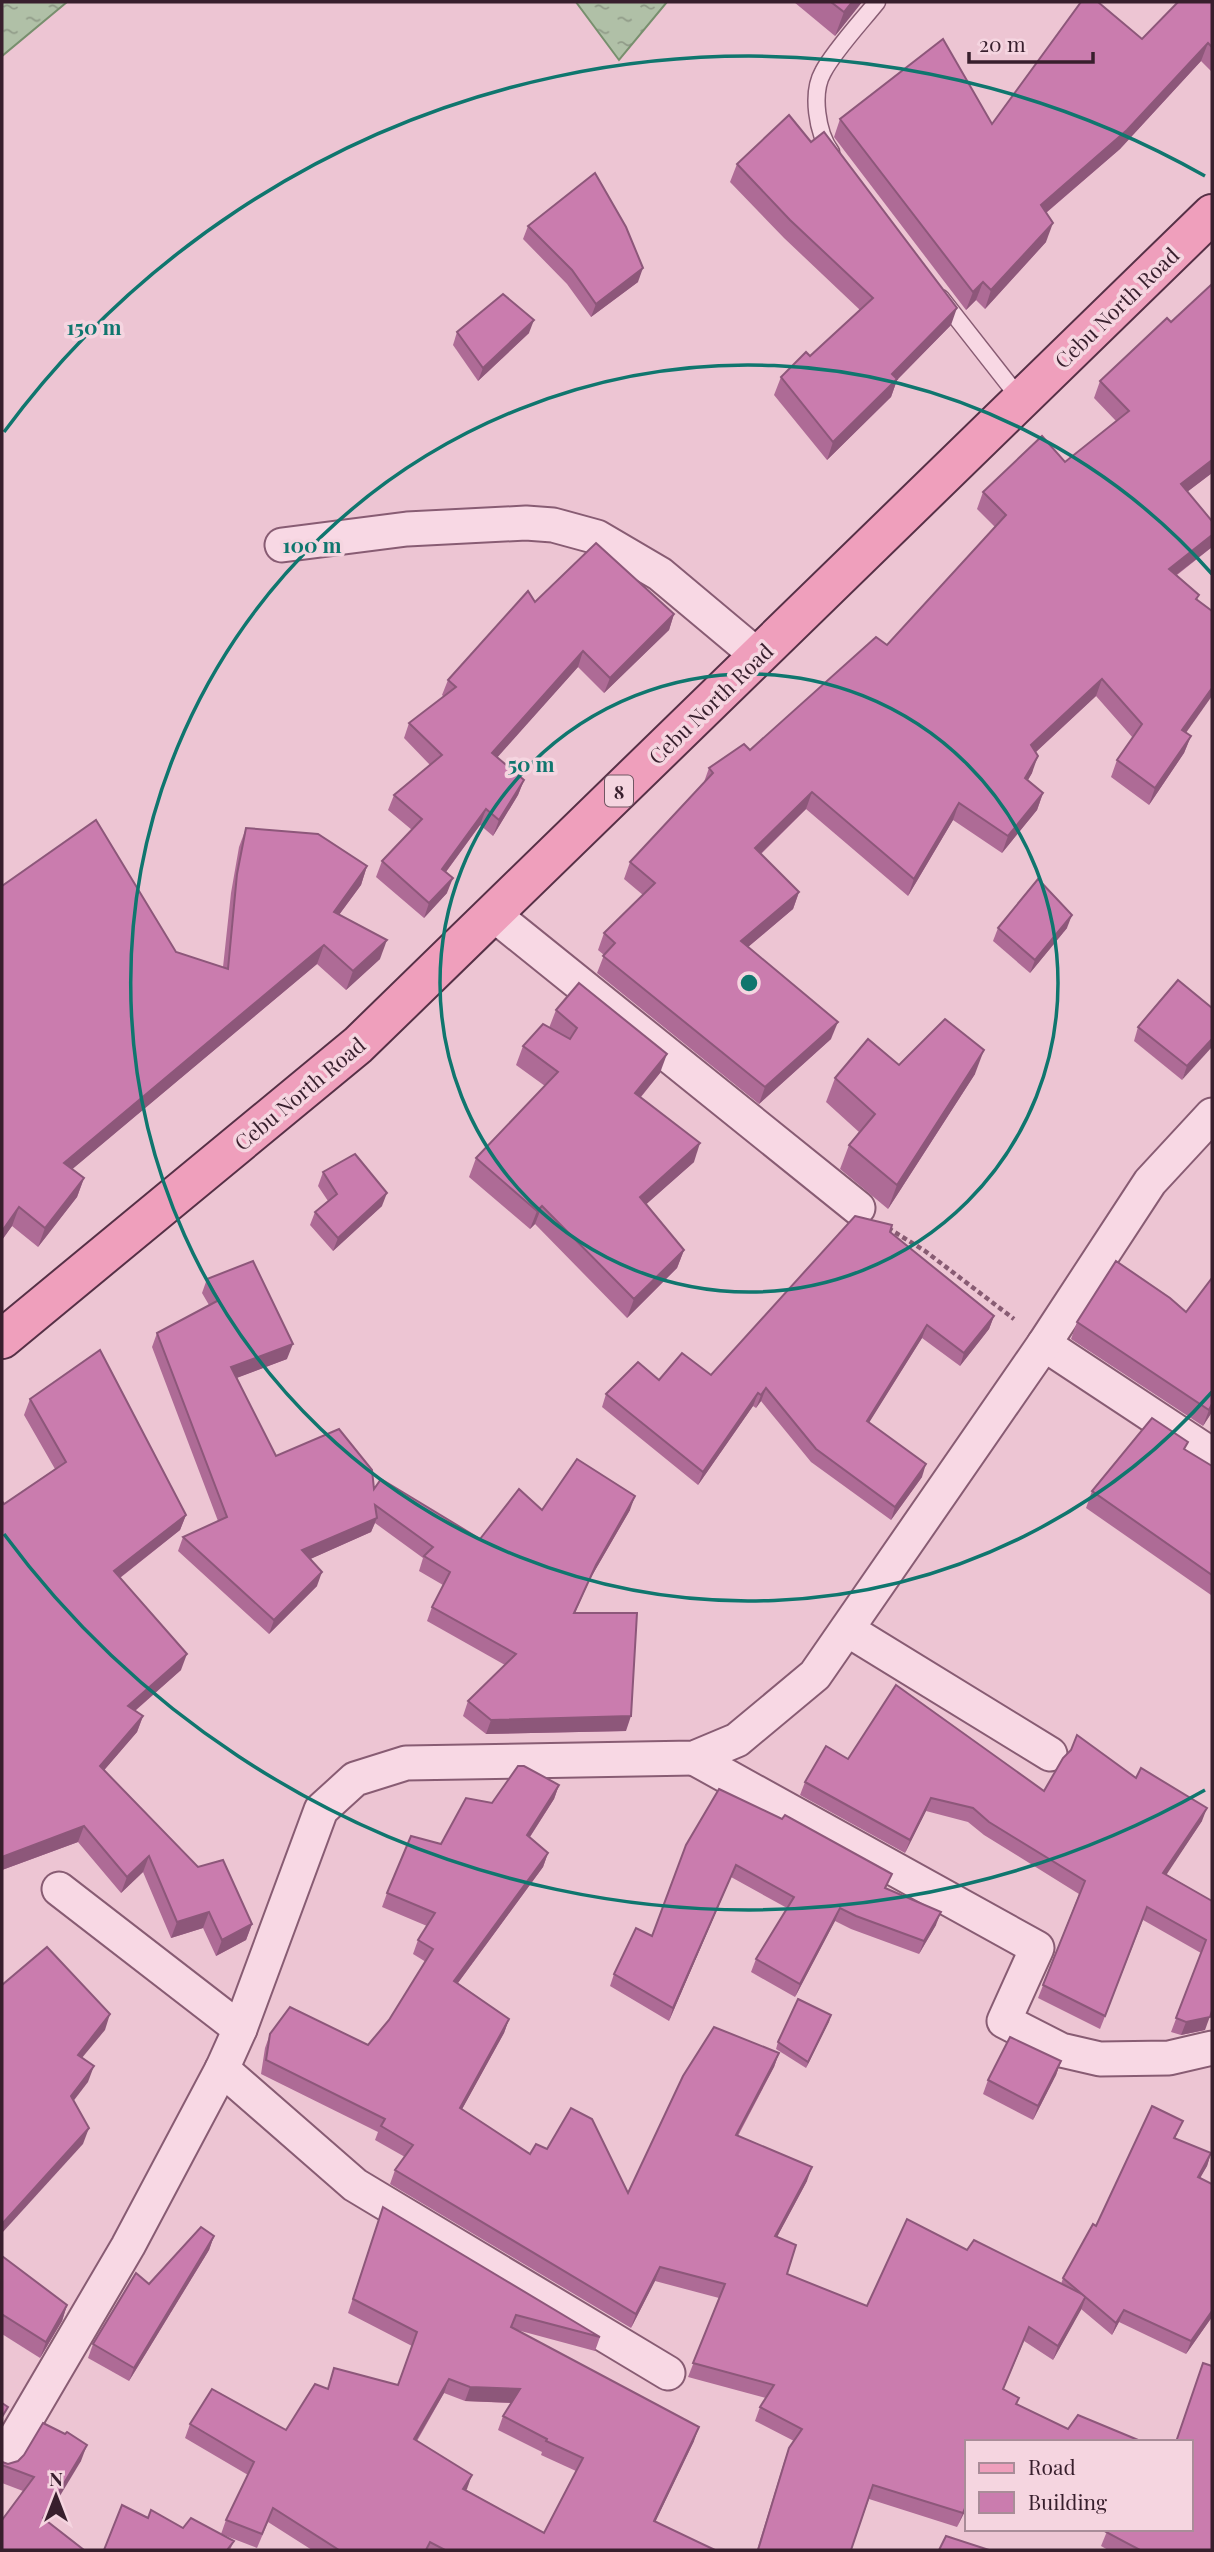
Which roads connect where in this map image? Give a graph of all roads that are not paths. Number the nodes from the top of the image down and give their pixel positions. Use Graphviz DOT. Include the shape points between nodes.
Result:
graph roads {
  1 [pos="877,2"];
  2 [pos="840,164"];
  3 [pos="1209,225"];
  4 [pos="933,287"];
  5 [pos="1021,400"];
  6 [pos="282,545"];
  7 [pos="758,656"];
  8 [pos="493,914"];
  9 [pos="1212,1115"];
  10 [pos="858,1208"];
  11 [pos="2,1339"];
  12 [pos="1044,1344"];
  13 [pos="1212,1455"];
  14 [pos="848,1630"];
  15 [pos="1050,1754"];
  16 [pos="694,1758"];
  17 [pos="59,1889"];
  18 [pos="240,2029"];
  19 [pos="1212,2048"];
  20 [pos="222,2069"];
  21 [pos="668,2373"];
  22 [pos="2,2461"];
  1 -- 2 [label="lane" via="822,74 816,107 824,142"];
  3 -- 5 [label="main road, Cebu North Road / 8"];
  4 -- 5 [label="lane"];
  5 -- 7 [label="main road, Cebu North Road / 8"];
  6 -- 7 [label="street" via="407,529 554,525 597,537 660,574"];
  7 -- 8 [label="main road, Cebu North Road / 8"];
  8 -- 10 [label="street"];
  8 -- 11 [label="main road, Cebu North Road / 8" via="358,1045"];
  9 -- 12 [label="street" via="1150,1182"];
  12 -- 13 [label="street"];
  12 -- 14 [label="street"];
  14 -- 15 [label="street"];
  14 -- 16 [label="street" via="816,1675 788,1700 737,1740"];
  16 -- 18 [label="street" via="406,1763 355,1779 321,1810"];
  16 -- 19 [label="street" via="1037,1948 1004,2021 1060,2050 1100,2059 1170,2058"];
  17 -- 18 [label="street"];
  18 -- 20 [label="street"];
  20 -- 21 [label="street" via="355,2185"];
  20 -- 22 [label="street" via="128,2246"];
}
